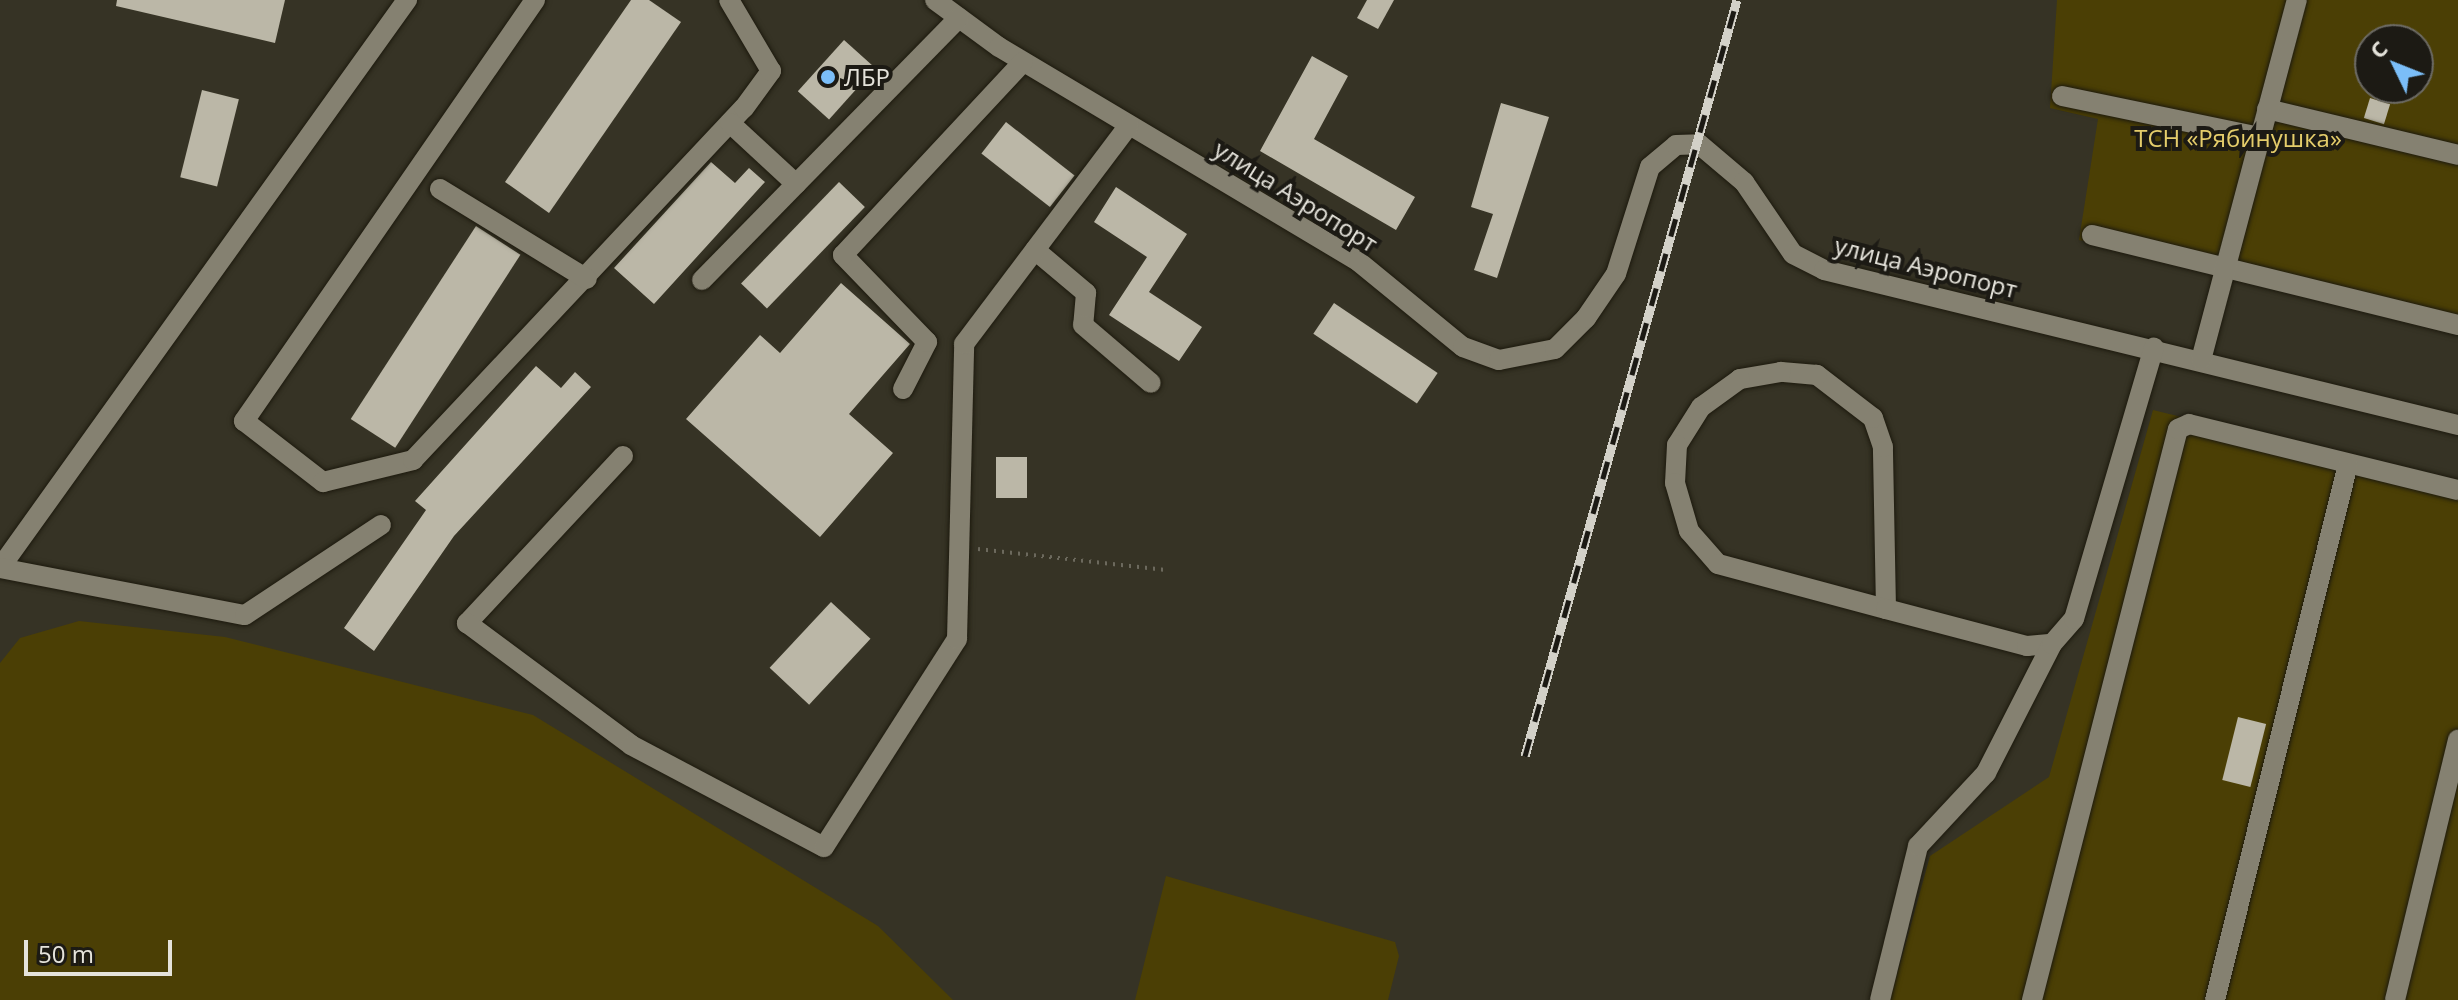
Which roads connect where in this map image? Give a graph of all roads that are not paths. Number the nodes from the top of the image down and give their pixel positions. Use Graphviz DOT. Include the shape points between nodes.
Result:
graph roads {
  1 [pos="407,0"];
  2 [pos="535,0"];
  3 [pos="729,0"];
  4 [pos="935,0"];
  5 [pos="2297,0"];
  6 [pos="959,18"];
  7 [pos="1023,62"];
  8 [pos="2062,96"];
  9 [pos="2267,109"];
  10 [pos="730,123"];
  11 [pos="1129,125"];
  12 [pos="2260,137"];
  13 [pos="2458,155"];
  14 [pos="796,184"];
  15 [pos="440,189"];
  16 [pos="2092,235"];
  17 [pos="1035,250"];
  18 [pos="2226,269"];
  19 [pos="587,279"];
  20 [pos="702,280"];
  21 [pos="2458,325"];
  22 [pos="2154,348"];
  23 [pos="2201,360"];
  24 [pos="1151,383"];
  25 [pos="903,389"];
  26 [pos="2458,425"];
  27 [pos="623,456"];
  28 [pos="2348,464"];
  29 [pos="2458,490"];
  30 [pos="381,525"];
  31 [pos="0,568"];
  32 [pos="1886,609"];
  33 [pos="2052,644"];
  34 [pos="2458,739"];
  35 [pos="1880,1000"];
  36 [pos="2032,1000"];
  37 [pos="2215,1000"];
  38 [pos="2395,1000"];
  1 -- 31 [label="street"];
  2 -- 19 [label="street" via="244,421 323,482 413,460"];
  3 -- 10 [label="street" via="771,71"];
  4 -- 6 [label="street, улица Аэропорт"];
  5 -- 9 [label="street"];
  6 -- 7 [label="street, улица Аэропорт"];
  6 -- 14 [label="street"];
  7 -- 11 [label="street, улица Аэропорт"];
  7 -- 25 [label="street" via="843,255 927,342"];
  8 -- 12 [label="street"];
  9 -- 12 [label="street"];
  9 -- 13 [label="street"];
  10 -- 14 [label="street"];
  10 -- 19 [label="street"];
  11 -- 17 [label="street"];
  11 -- 22 [label="street, улица Аэропорт" via="1359,262 1463,347 1499,360 1555,349 1586,318 1616,274 1650,167 1676,145 1699,144 1744,182 1793,254 1824,270"];
  12 -- 18 [label="street"];
  14 -- 20 [label="street"];
  15 -- 19 [label="street"];
  16 -- 18 [label="street"];
  17 -- 24 [label="street" via="1086,293 1083,325"];
  17 -- 27 [label="street" via="964,344 957,639 824,847 631,745 467,623"];
  18 -- 21 [label="street"];
  18 -- 23 [label="street"];
  22 -- 23 [label="street, улица Аэропорт"];
  22 -- 33 [label="street" via="2074,619"];
  23 -- 26 [label="street, улица Аэропорт"];
  28 -- 29 [label="street"];
  28 -- 36 [label="street" via="2189,424 2178,429"];
  28 -- 37 [label="street"];
  30 -- 31 [label="street" via="245,615"];
  32 -- 32 [label="street" via="1884,462 1873,418 1817,375 1781,372 1740,379 1701,407 1677,445 1675,483 1689,531 1718,564"];
  32 -- 33 [label="street" via="2027,646"];
  33 -- 35 [label="street" via="1986,773 1918,846"];
  34 -- 38 [label="street"];
}
